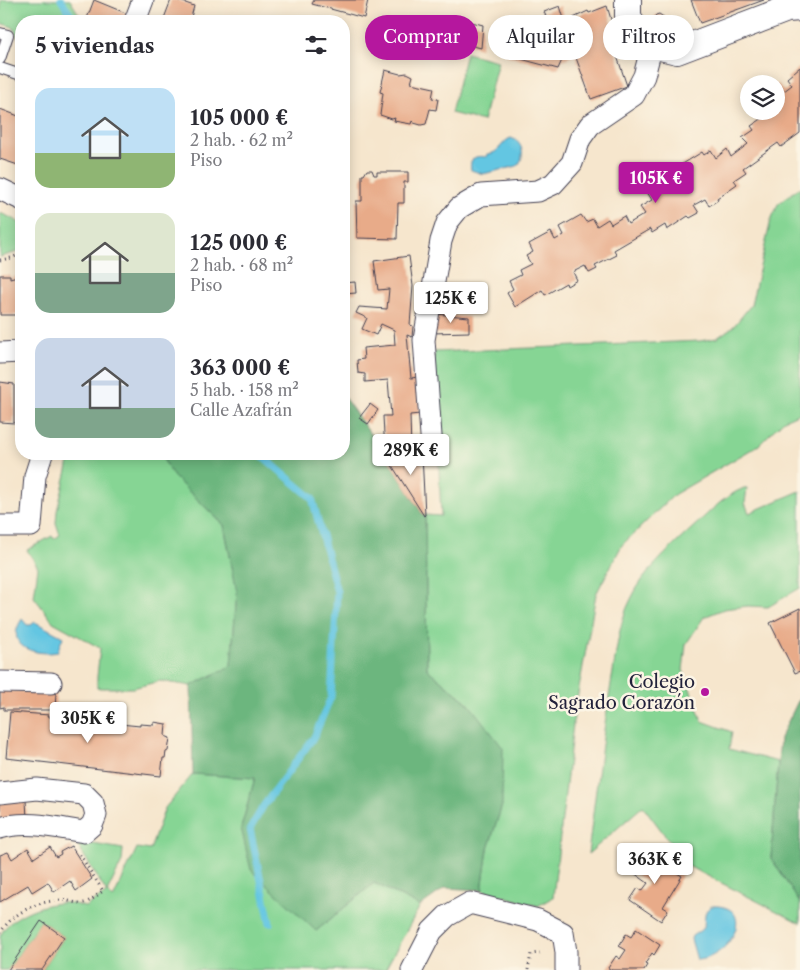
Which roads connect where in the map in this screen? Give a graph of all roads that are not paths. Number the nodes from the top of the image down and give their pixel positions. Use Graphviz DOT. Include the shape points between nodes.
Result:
graph roads {
  1 [pos="143,0"];
  2 [pos="628,0"];
  3 [pos="800,8"];
  4 [pos="137,15"];
  5 [pos="628,15"];
  6 [pos="0,33"];
  7 [pos="694,45"];
  8 [pos="0,59"];
  9 [pos="648,60"];
  10 [pos="0,68"];
  11 [pos="15,73"];
  12 [pos="0,189"];
  13 [pos="15,196"];
  14 [pos="15,352"];
  15 [pos="0,353"];
  16 [pos="432,449"];
  17 [pos="40,460"];
  18 [pos="0,526"];
  19 [pos="0,682"];
  20 [pos="51,683"];
  21 [pos="0,792"];
  22 [pos="0,828"];
  23 [pos="412,970"];
  24 [pos="566,970"];
  1 -- 4 [label="street"];
  2 -- 5 [label="street"];
  3 -- 7 [label="street" via="787,9"];
  6 -- 8 [label="lane" via="8,35"];
  9 -- 16 [label="street" via="634,95 590,125 580,139 572,163 553,184 538,192 481,195 459,208 447,223 424,340"];
  10 -- 11 [label="lane"];
  12 -- 13 [label="street"];
  14 -- 15 [label="street"];
  17 -- 18 [label="street" via="35,476 32,526"];
  19 -- 20 [label="street"];
  21 -- 22 [label="street" via="37,789 84,794 93,803 96,815 84,832 40,825"];
  23 -- 24 [label="street" via="432,931 446,916 470,904 538,920 563,933"];
}
